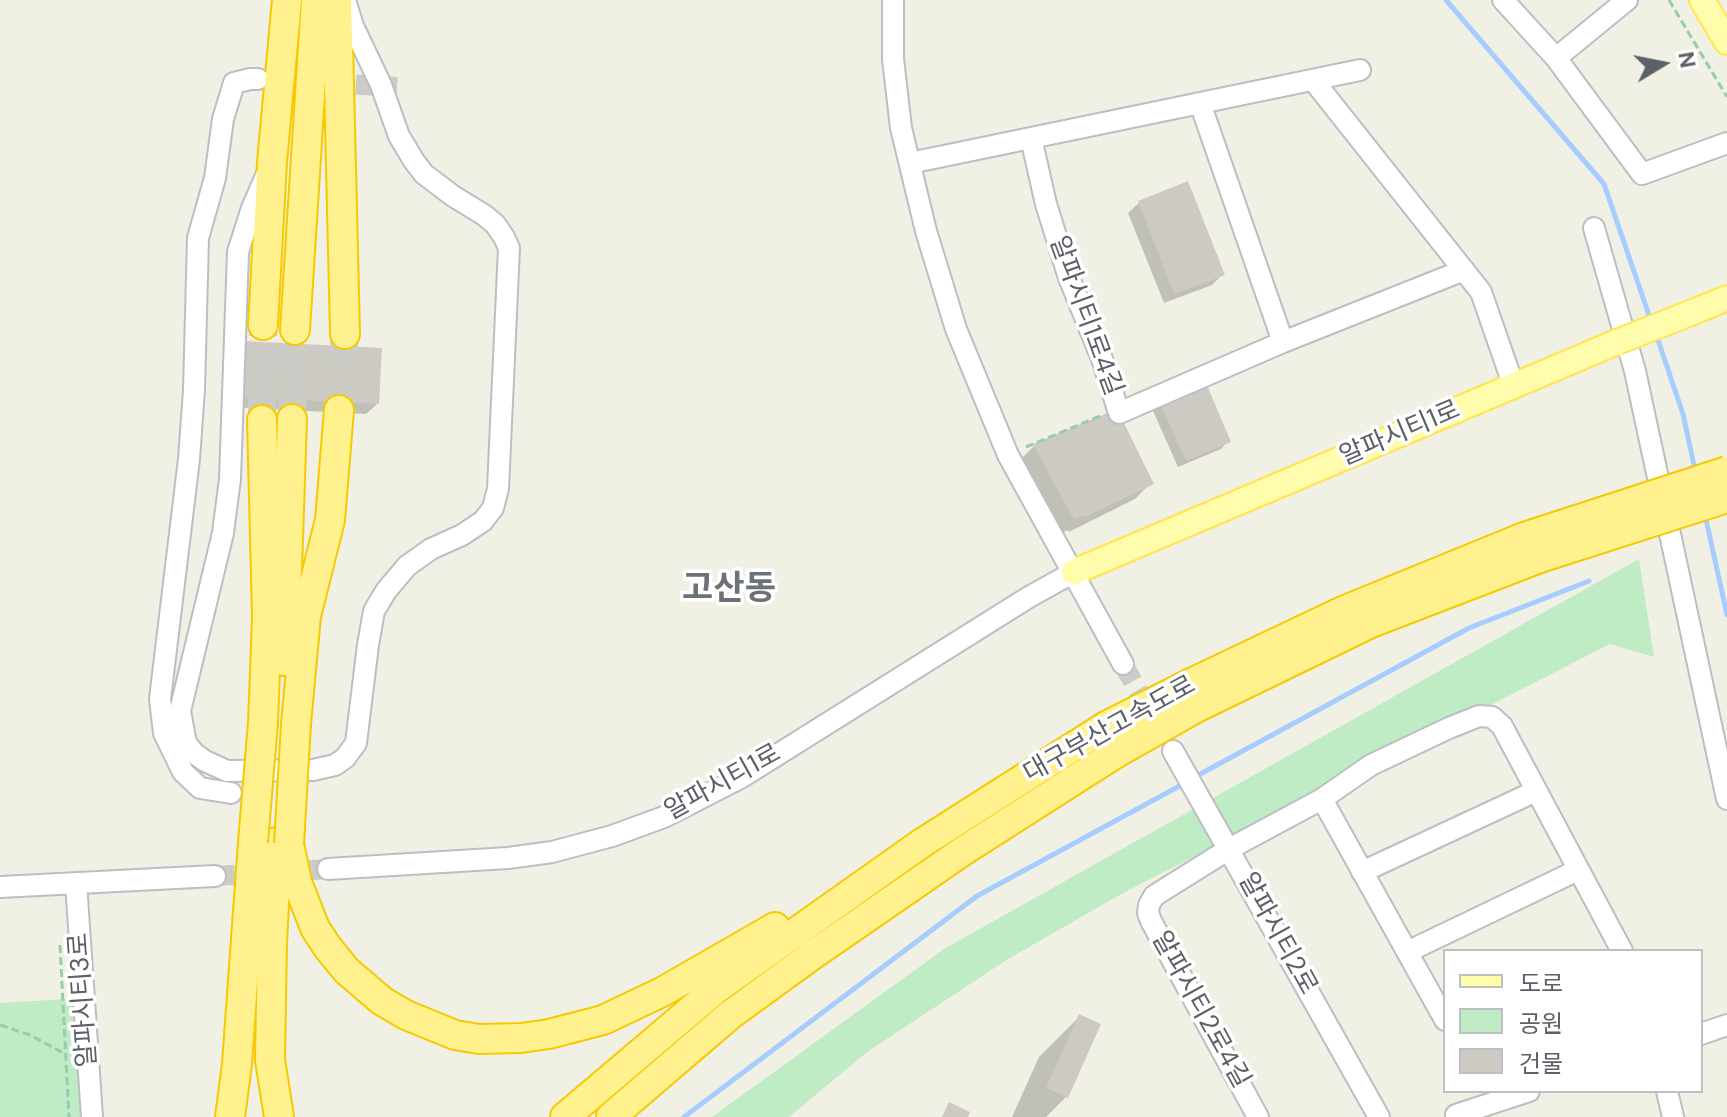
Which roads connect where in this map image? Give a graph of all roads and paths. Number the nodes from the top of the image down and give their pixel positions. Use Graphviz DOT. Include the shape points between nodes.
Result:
graph roads {
  1 [pos="287,0"];
  2 [pos="316,0"];
  3 [pos="337,0"];
  4 [pos="345,0"];
  5 [pos="893,0"];
  6 [pos="1503,0"];
  7 [pos="1627,0"];
  8 [pos="1669,0"];
  9 [pos="1702,0"];
  10 [pos="1727,42"];
  11 [pos="1556,58"];
  12 [pos="1360,70"];
  13 [pos="258,79"];
  14 [pos="1313,80"];
  15 [pos="1727,97"];
  16 [pos="1200,103"];
  17 [pos="1031,138"];
  18 [pos="1727,143"];
  19 [pos="272,162"];
  20 [pos="910,163"];
  21 [pos="1594,228"];
  22 [pos="1464,270"];
  23 [pos="1727,298"];
  24 [pos="263,325"];
  25 [pos="295,330"];
  26 [pos="345,334"];
  27 [pos="1283,342"];
  28 [pos="1514,387"];
  29 [pos="339,410"];
  30 [pos="1119,413"];
  31 [pos="292,419"];
  32 [pos="262,420"];
  33 [pos="1008,455"];
  34 [pos="1727,471"];
  35 [pos="1727,498"];
  36 [pos="1532,547"];
  37 [pos="1074,572"];
  38 [pos="1123,664"];
  39 [pos="280,723"];
  40 [pos="1173,751"];
  41 [pos="1536,791"];
  42 [pos="231,793"];
  43 [pos="1322,799"];
  44 [pos="1727,799"];
  45 [pos="270,842"];
  46 [pos="922,843"];
  47 [pos="1229,849"];
  48 [pos="328,869"];
  49 [pos="1578,870"];
  50 [pos="1362,872"];
  51 [pos="215,876"];
  52 [pos="76,883"];
  53 [pos="0,887"];
  54 [pos="1621,949"];
  55 [pos="1407,952"];
  56 [pos="1443,1016"];
  57 [pos="0,1025"];
  58 [pos="1727,1025"];
  59 [pos="1703,1033"];
  60 [pos="88,1061"];
  61 [pos="1515,1093"];
  62 [pos="1667,1093"];
  63 [pos="1488,1097"];
  64 [pos="1456,1115"];
  65 [pos="92,1117"];
  66 [pos="230,1117"];
  67 [pos="260,1117"];
  68 [pos="279,1117"];
  69 [pos="565,1117"];
  70 [pos="611,1117"];
  71 [pos="1258,1117"];
  72 [pos="1379,1117"];
  73 [pos="1673,1117"];
  1 -- 19 [label="highway"];
  2 -- 25 [label="highway"];
  3 -- 26 [label="highway"];
  4 -- 19 [label="street" via="414,161 424,174 495,224 509,248 498,489 483,521 407,566 374,611 356,743 345,758 313,770 227,771 205,761 186,743 180,711 223,533 230,479 238,252"];
  5 -- 20 [label="street" via="893,59"];
  6 -- 11 [label="street"];
  7 -- 11 [label="street"];
  8 -- 15 [label="path"];
  9 -- 10 [label="main road"];
  11 -- 18 [label="street" via="1642,174"];
  12 -- 14 [label="street"];
  13 -- 42 [label="street" via="234,83 198,238 189,459 160,699 164,733 183,772 200,788"];
  14 -- 16 [label="street"];
  14 -- 22 [label="street"];
  16 -- 17 [label="street"];
  16 -- 27 [label="street"];
  17 -- 20 [label="street"];
  17 -- 30 [label="street, 알파시티1로4길" via="1069,278"];
  19 -- 24 [label="highway"];
  20 -- 33 [label="street" via="956,329"];
  21 -- 44 [label="street" via="1635,371"];
  22 -- 27 [label="street, 알파시티1로4길"];
  22 -- 28 [label="street" via="1481,292"];
  23 -- 28 [label="main road, 알파시티1로, bridge"];
  27 -- 30 [label="street, 알파시티1로4길"];
  28 -- 37 [label="main road, 알파시티1로"];
  29 -- 39 [label="highway" via="330,520"];
  30 -- 33 [label="path" via="1117,409"];
  31 -- 39 [label="highway"];
  32 -- 39 [label="highway" via="267,617"];
  33 -- 37 [label="street"];
  34 -- 36 [label="highway, 대구부산고속도로, bridge"];
  35 -- 36 [label="highway, 대구부산고속도로, bridge"];
  36 -- 46 [label="highway, 대구부산고속도로" via="1345,610 1187,685 1120,719"];
  36 -- 70 [label="highway, 대구부산고속도로" via="1196,708 1118,752 811,956 730,1015"];
  37 -- 38 [label="street"];
  37 -- 48 [label="street, 알파시티1로" via="742,777 664,817 552,852"];
  39 -- 45 [label="highway, bridge"];
  40 -- 47 [label="street, 알파시티2로"];
  41 -- 43 [label="street, 알파시티2로4길" via="1502,726 1492,717 1479,716 1371,765"];
  41 -- 49 [label="street, 알파시티2로4길"];
  41 -- 50 [label="street"];
  43 -- 47 [label="street, 알파시티2로4길"];
  43 -- 50 [label="street"];
  45 -- 46 [label="highway" via="297,882 315,928 347,971 406,1015 479,1039 549,1034 621,1013"];
  45 -- 66 [label="highway"];
  45 -- 67 [label="highway" via="255,1063"];
  45 -- 68 [label="highway" via="270,1060"];
  46 -- 69 [label="highway, 대구부산고속도로" via="717,988"];
  47 -- 71 [label="street, 알파시티2로4길" via="1154,896 1148,913"];
  47 -- 72 [label="street, 알파시티2로"];
  49 -- 54 [label="street, 알파시티2로4길"];
  49 -- 55 [label="street"];
  50 -- 55 [label="street"];
  51 -- 52 [label="street"];
  52 -- 53 [label="street"];
  52 -- 60 [label="street, 알파시티3로"];
  55 -- 56 [label="street"];
  57 -- 60 [label="path"];
  58 -- 59 [label="street"];
  60 -- 65 [label="street, 알파시티3로"];
  61 -- 63 [label="street"];
  62 -- 73 [label="street"];
  63 -- 64 [label="street"];
}
